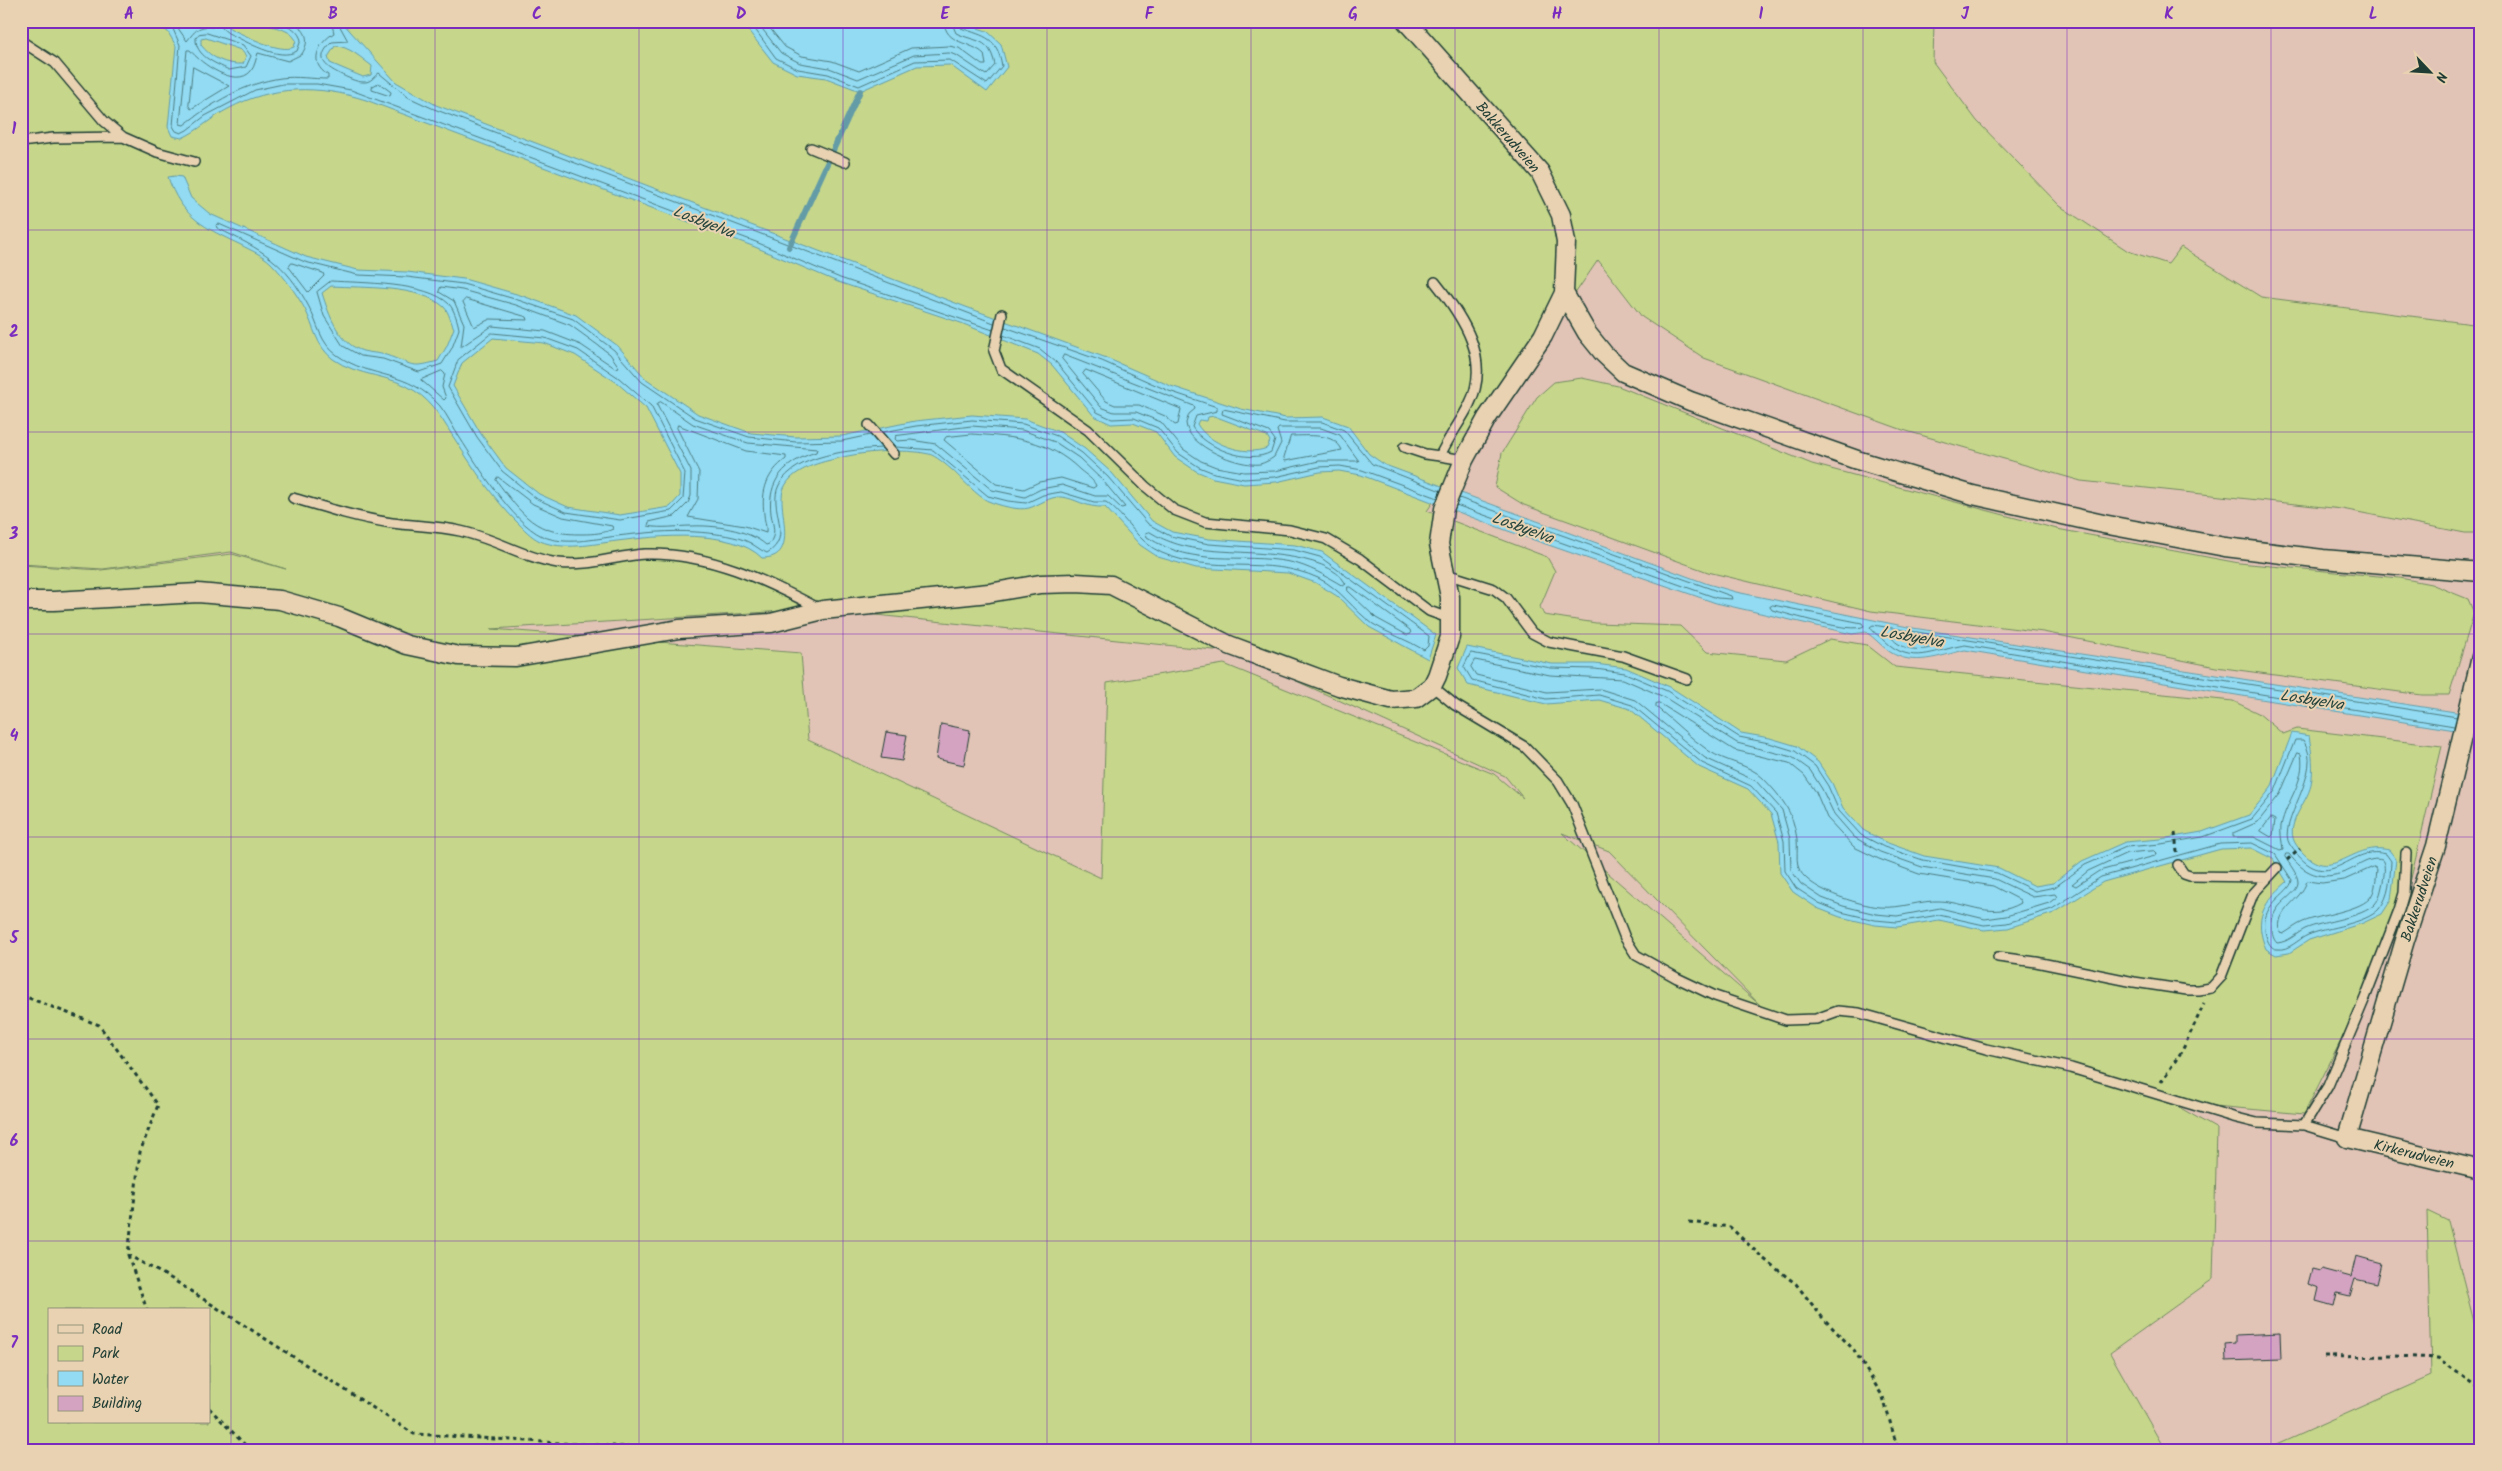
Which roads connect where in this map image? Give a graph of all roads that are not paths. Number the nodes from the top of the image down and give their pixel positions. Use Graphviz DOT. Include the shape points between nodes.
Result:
graph roads {
  1 [pos="1406,21"];
  2 [pos="21,41"];
  3 [pos="123,137"];
  4 [pos="21,142"];
  5 [pos="811,148"];
  6 [pos="194,162"];
  7 [pos="845,162"];
  8 [pos="1435,282"];
  9 [pos="1564,293"];
  10 [pos="1002,314"];
  11 [pos="868,425"];
  12 [pos="1404,447"];
  13 [pos="894,454"];
  14 [pos="1440,456"];
  15 [pos="1464,460"];
  16 [pos="293,498"];
  17 [pos="2481,572"];
  18 [pos="1446,574"];
  19 [pos="21,600"];
  20 [pos="822,610"];
  21 [pos="1452,619"];
  22 [pos="2481,657"];
  23 [pos="1687,679"];
  24 [pos="1432,686"];
  25 [pos="2406,853"];
  26 [pos="2178,865"];
  27 [pos="2277,868"];
  28 [pos="2267,877"];
  29 [pos="1998,957"];
  30 [pos="2304,1125"];
  31 [pos="2348,1138"];
  32 [pos="2481,1170"];
  1 -- 9 [label="street, Bakkerudveien" via="1540,172 1562,215 1566,242"];
  2 -- 3 [label="lane" via="54,63 104,121"];
  3 -- 4 [label="lane"];
  3 -- 6 [label="lane" via="158,152"];
  5 -- 7 [label="lane"];
  8 -- 14 [label="lane" via="1458,312 1470,337 1477,364 1476,383 1469,404"];
  9 -- 15 [label="street" via="1543,336"];
  9 -- 17 [label="street" via="1587,334 1623,372 1690,401 1857,460 1973,495 2103,524 2225,546 2323,559"];
  10 -- 21 [label="lane" via="994,345 995,356 1002,368 1088,430 1174,510 1205,522 1290,530 1326,539 1360,559 1429,611"];
  11 -- 13 [label="lane"];
  12 -- 14 [label="lane"];
  14 -- 15 [label="lane"];
  15 -- 18 [label="street" via="1444,509 1439,544"];
  16 -- 20 [label="lane" via="348,515 460,531 558,563 586,564 643,554 681,555 769,582"];
  18 -- 21 [label="street"];
  18 -- 23 [label="lane" via="1494,589 1506,598 1532,633 1550,642 1623,656"];
  19 -- 20 [label="street" via="198,593 280,600 339,617 407,645 459,656 516,657 679,629 771,623"];
  20 -- 24 [label="street" via="989,594 1040,584 1112,585 1229,645 1339,686 1391,700 1416,698"];
  21 -- 24 [label="street" via="1447,653"];
  22 -- 31 [label="street, Bakkerudveien" via="2436,846 2405,940"];
  24 -- 30 [label="lane" via="1455,705 1525,747 1558,782 1572,804 1625,938 1636,955 1650,964 1716,996 1786,1020 1816,1019 1838,1011 1859,1013 1953,1040 2071,1068 2257,1122"];
  25 -- 30 [label="lane" via="2405,885 2399,910 2366,998 2328,1086"];
  26 -- 28 [label="lane" via="2184,874 2190,876"];
  27 -- 28 [label="lane"];
  28 -- 29 [label="lane" via="2253,894 2221,977 2211,988 2193,990 2134,982"];
  30 -- 31 [label="lane"];
  31 -- 32 [label="street, Kirkerudveien"];
}
